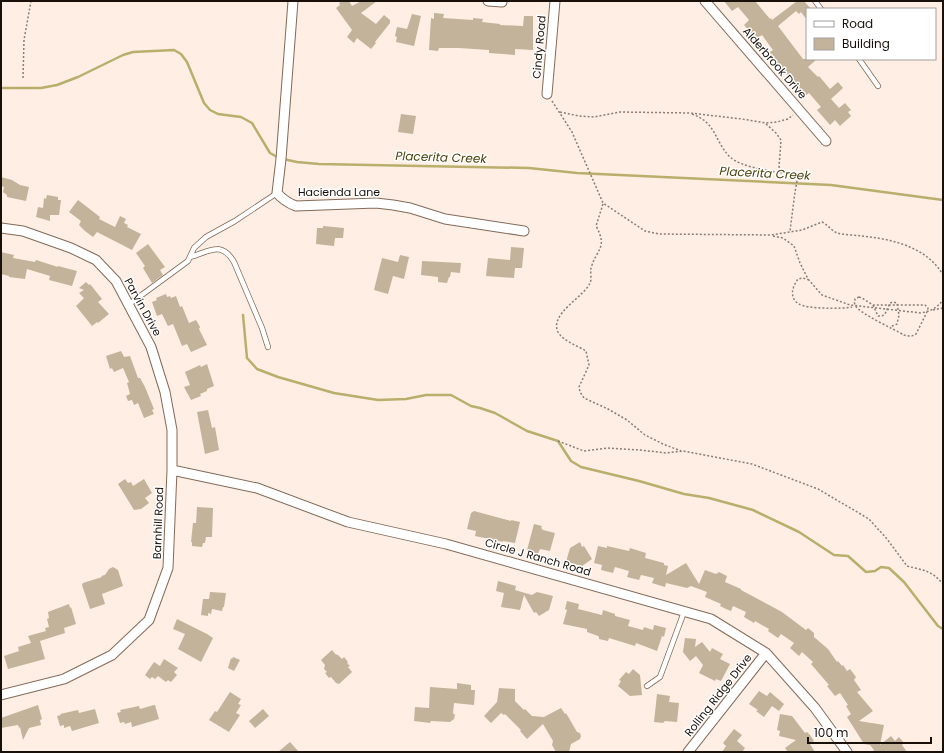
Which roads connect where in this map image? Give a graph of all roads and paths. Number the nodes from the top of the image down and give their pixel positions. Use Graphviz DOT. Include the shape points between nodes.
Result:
graph roads {
  1 [pos="31,1"];
  2 [pos="293,1"];
  3 [pos="488,1"];
  4 [pos="555,1"];
  5 [pos="706,1"];
  6 [pos="502,2"];
  7 [pos="860,60"];
  8 [pos="23,78"];
  9 [pos="878,86"];
  10 [pos="547,94"];
  11 [pos="799,110"];
  12 [pos="559,112"];
  13 [pos="690,113"];
  14 [pos="766,123"];
  15 [pos="826,141"];
  16 [pos="784,173"];
  17 [pos="277,194"];
  18 [pos="603,203"];
  19 [pos="1,228"];
  20 [pos="524,231"];
  21 [pos="790,231"];
  22 [pos="771,235"];
  23 [pos="190,257"];
  24 [pos="943,275"];
  25 [pos="809,280"];
  26 [pos="943,300"];
  27 [pos="128,305"];
  28 [pos="873,305"];
  29 [pos="888,305"];
  30 [pos="898,305"];
  31 [pos="855,306"];
  32 [pos="875,308"];
  33 [pos="943,308"];
  34 [pos="887,309"];
  35 [pos="932,310"];
  36 [pos="899,311"];
  37 [pos="927,312"];
  38 [pos="889,327"];
  39 [pos="268,347"];
  40 [pos="558,441"];
  41 [pos="683,451"];
  42 [pos="172,470"];
  43 [pos="943,584"];
  44 [pos="684,612"];
  45 [pos="766,653"];
  46 [pos="647,686"];
  47 [pos="1,696"];
  48 [pos="688,752"];
  49 [pos="846,752"];
  1 -- 8 [label="path" via="24,40"];
  2 -- 17 [label="street"];
  3 -- 6 [label="street"];
  4 -- 10 [label="street, Cindy Road"];
  5 -- 11 [label="street, Alderbrook Drive"];
  7 -- 9 [label="lane"];
  10 -- 12 [label="path"];
  11 -- 14 [label="path" via="788,118"];
  11 -- 15 [label="street, Alderbrook Drive"];
  12 -- 13 [label="path" via="594,117 620,112"];
  12 -- 18 [label="path" via="572,132"];
  13 -- 14 [label="path"];
  13 -- 16 [label="path" via="709,124 731,157 739,163"];
  14 -- 16 [label="path" via="781,140 779,167"];
  16 -- 21 [label="path" via="797,181"];
  17 -- 20 [label="street, Hacienda Lane" via="289,204 296,206 376,203 410,208 445,219"];
  17 -- 23 [label="lane" via="206,237 194,248"];
  18 -- 22 [label="path" via="645,231 659,234"];
  18 -- 41 [label="path" via="596,226 602,235 601,248 594,259 590,282 563,311 557,322 558,332 586,351 589,365 579,387 584,398 627,420 645,435"];
  19 -- 27 [label="street, Parvin Drive" via="22,231 71,248 96,260 116,281"];
  21 -- 22 [label="path"];
  21 -- 24 [label="path" via="802,230 822,222 836,232 901,243 920,252 933,262"];
  22 -- 25 [label="path" via="783,238 794,246"];
  23 -- 27 [label="lane"];
  23 -- 39 [label="lane" via="214,249 227,253 234,262"];
  25 -- 31 [label="path" via="822,294"];
  25 -- 31 [label="path" via="803,278 794,285 792,292 799,304 831,308"];
  26 -- 35 [label="path"];
  27 -- 42 [label="street, Parvin Drive" via="151,347 165,392 172,430"];
  28 -- 29 [label="path"];
  28 -- 31 [label="path" via="859,297 855,299"];
  28 -- 32 [label="path"];
  29 -- 30 [label="path"];
  29 -- 34 [label="path"];
  30 -- 36 [label="path"];
  30 -- 37 [label="path" via="925,305 928,308"];
  31 -- 32 [label="path"];
  31 -- 38 [label="path"];
  32 -- 34 [label="path"];
  32 -- 34 [label="path" via="878,316 882,316"];
  33 -- 35 [label="path"];
  34 -- 36 [label="path"];
  35 -- 37 [label="path"];
  36 -- 37 [label="path"];
  36 -- 38 [label="path" via="897,324"];
  37 -- 38 [label="path" via="919,330 913,336 904,335"];
  40 -- 41 [label="path" via="584,451 607,448 666,453"];
  41 -- 43 [label="path" via="752,464 818,489 869,519 906,566 930,572"];
  42 -- 44 [label="street, Circle J Ranch Road" via="257,488 348,522 446,544"];
  42 -- 47 [label="street, Barnhill Road" via="168,568 149,620 112,655 64,679"];
  44 -- 45 [label="street, Circle J Ranch Road" via="711,619"];
  44 -- 46 [label="lane" via="660,677"];
  45 -- 48 [label="street, Rolling Ridge Drive"];
  45 -- 49 [label="street, Circle J Ranch Road" via="815,708"];
}
